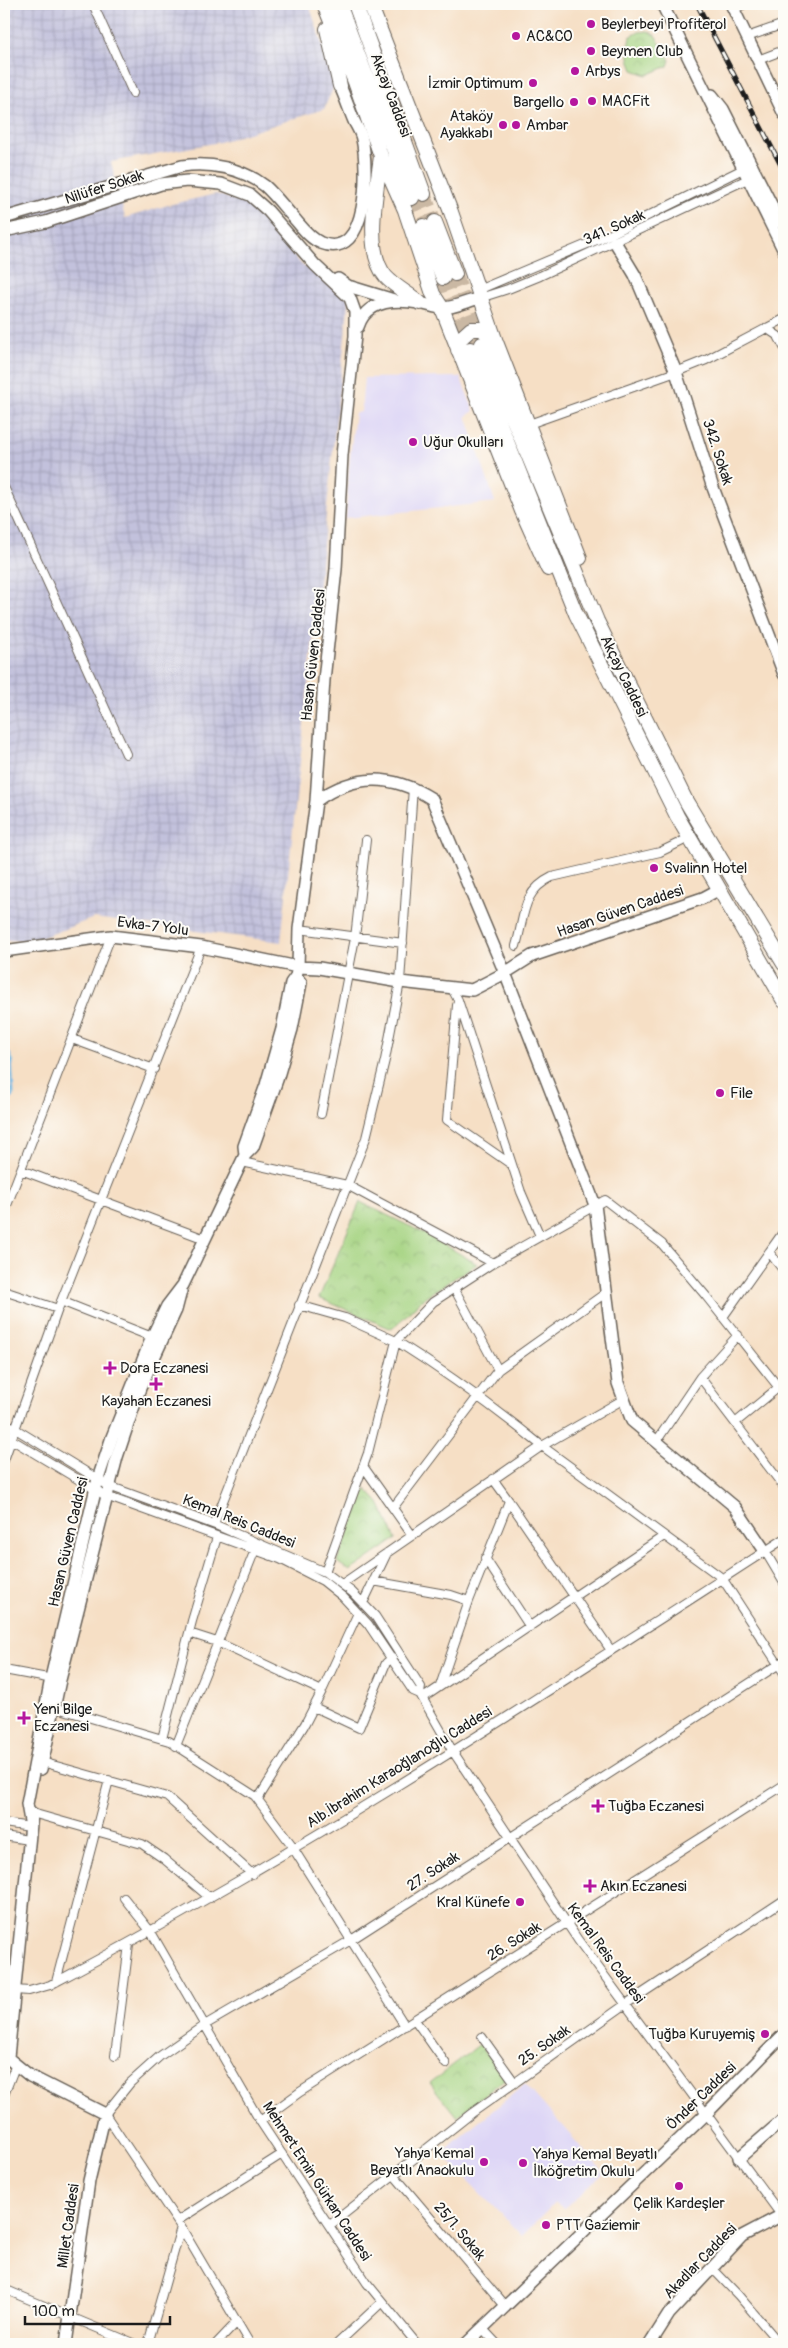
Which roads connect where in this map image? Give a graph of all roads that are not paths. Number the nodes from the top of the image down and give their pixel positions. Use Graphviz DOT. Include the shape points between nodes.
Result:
graph roads {
  1 [pos="93,4"];
  2 [pos="323,4"];
  3 [pos="339,4"];
  4 [pos="355,4"];
  5 [pos="370,4"];
  6 [pos="662,4"];
  7 [pos="745,4"];
  8 [pos="732,7"];
  9 [pos="784,24"];
  10 [pos="747,37"];
  11 [pos="784,50"];
  12 [pos="758,60"];
  13 [pos="340,86"];
  14 [pos="134,93"];
  15 [pos="783,110"];
  16 [pos="381,156"];
  17 [pos="749,172"];
  18 [pos="4,218"];
  19 [pos="429,224"];
  20 [pos="4,231"];
  21 [pos="616,242"];
  22 [pos="784,250"];
  23 [pos="315,265"];
  24 [pos="449,276"];
  25 [pos="479,294"];
  26 [pos="394,300"];
  27 [pos="420,303"];
  28 [pos="442,308"];
  29 [pos="784,319"];
  30 [pos="766,328"];
  31 [pos="355,336"];
  32 [pos="477,346"];
  33 [pos="784,347"];
  34 [pos="676,372"];
  35 [pos="529,424"];
  36 [pos="4,487"];
  37 [pos="592,610"];
  38 [pos="784,674"];
  39 [pos="126,754"];
  40 [pos="413,787"];
  41 [pos="316,801"];
  42 [pos="689,838"];
  43 [pos="366,840"];
  44 [pos="718,890"];
  45 [pos="299,929"];
  46 [pos="111,936"];
  47 [pos="355,938"];
  48 [pos="403,944"];
  49 [pos="516,946"];
  50 [pos="201,947"];
  51 [pos="4,951"];
  52 [pos="784,964"];
  53 [pos="297,971"];
  54 [pos="505,973"];
  55 [pos="349,974"];
  56 [pos="400,982"];
  57 [pos="451,987"];
  58 [pos="458,1000"];
  59 [pos="784,1002"];
  60 [pos="72,1039"];
  61 [pos="154,1069"];
  62 [pos="321,1114"];
  63 [pos="244,1158"];
  64 [pos="512,1165"];
  65 [pos="21,1170"];
  66 [pos="346,1185"];
  67 [pos="102,1199"];
  68 [pos="595,1205"];
  69 [pos="4,1213"];
  70 [pos="784,1231"];
  71 [pos="540,1236"];
  72 [pos="205,1239"];
  73 [pos="769,1252"];
  74 [pos="492,1263"];
  75 [pos="784,1271"];
  76 [pos="183,1285"];
  77 [pos="454,1288"];
  78 [pos="4,1291"];
  79 [pos="607,1292"];
  80 [pos="61,1301"];
  81 [pos="299,1305"];
  82 [pos="58,1309"];
  83 [pos="723,1317"];
  84 [pos="738,1334"];
  85 [pos="152,1337"];
  86 [pos="396,1341"];
  87 [pos="498,1370"];
  88 [pos="700,1377"];
  89 [pos="779,1387"];
  90 [pos="784,1394"];
  91 [pos="478,1396"];
  92 [pos="624,1399"];
  93 [pos="4,1422"];
  94 [pos="736,1423"];
  95 [pos="14,1428"];
  96 [pos="7,1437"];
  97 [pos="656,1442"];
  98 [pos="542,1446"];
  99 [pos="4,1460"];
  100 [pos="363,1466"];
  101 [pos="98,1479"];
  102 [pos="493,1479"];
  103 [pos="784,1487"];
  104 [pos="103,1491"];
  105 [pos="509,1500"];
  106 [pos="393,1508"];
  107 [pos="214,1524"];
  108 [pos="412,1535"];
  109 [pos="217,1536"];
  110 [pos="664,1536"];
  111 [pos="784,1539"];
  112 [pos="255,1550"];
  113 [pos="388,1551"];
  114 [pos="765,1551"];
  115 [pos="485,1558"];
  116 [pos="325,1572"];
  117 [pos="722,1578"];
  118 [pos="374,1581"];
  119 [pos="784,1583"];
  120 [pos="342,1584"];
  121 [pos="574,1596"];
  122 [pos="469,1601"];
  123 [pos="363,1603"];
  124 [pos="358,1613"];
  125 [pos="530,1627"];
  126 [pos="189,1633"];
  127 [pos="217,1642"];
  128 [pos="610,1649"];
  129 [pos="392,1658"];
  130 [pos="782,1662"];
  131 [pos="4,1670"];
  132 [pos="784,1672"];
  133 [pos="55,1679"];
  134 [pos="440,1686"];
  135 [pos="322,1691"];
  136 [pos="421,1696"];
  137 [pos="50,1706"];
  138 [pos="314,1707"];
  139 [pos="162,1739"];
  140 [pos="176,1746"];
  141 [pos="452,1750"];
  142 [pos="42,1762"];
  143 [pos="109,1780"];
  144 [pos="784,1785"];
  145 [pos="258,1799"];
  146 [pos="31,1820"];
  147 [pos="4,1823"];
  148 [pos="95,1830"];
  149 [pos="4,1836"];
  150 [pos="511,1838"];
  151 [pos="28,1840"];
  152 [pos="294,1848"];
  153 [pos="252,1874"];
  154 [pos="124,1898"];
  155 [pos="210,1898"];
  156 [pos="784,1900"];
  157 [pos="567,1923"];
  158 [pos="151,1932"];
  159 [pos="351,1940"];
  160 [pos="128,1944"];
  161 [pos="56,1982"];
  162 [pos="15,1990"];
  163 [pos="626,2004"];
  164 [pos="415,2020"];
  165 [pos="204,2026"];
  166 [pos="405,2026"];
  167 [pos="784,2034"];
  168 [pos="482,2037"];
  169 [pos="115,2056"];
  170 [pos="9,2059"];
  171 [pos="446,2064"];
  172 [pos="515,2083"];
  173 [pos="4,2094"];
  174 [pos="707,2113"];
  175 [pos="105,2114"];
  176 [pos="784,2119"];
  177 [pos="260,2121"];
  178 [pos="282,2154"];
  179 [pos="739,2158"];
  180 [pos="394,2175"];
  181 [pos="784,2216"];
  182 [pos="179,2224"];
  183 [pos="330,2226"];
  184 [pos="712,2268"];
  185 [pos="4,2289"];
  186 [pos="382,2302"];
  187 [pos="505,2306"];
  188 [pos="70,2317"];
  189 [pos="237,2322"];
  190 [pos="482,2328"];
  191 [pos="66,2344"];
  192 [pos="135,2344"];
  193 [pos="148,2344"];
  194 [pos="216,2344"];
  195 [pos="250,2344"];
  196 [pos="337,2344"];
  197 [pos="417,2344"];
  198 [pos="466,2344"];
  199 [pos="497,2344"];
  200 [pos="650,2344"];
  201 [pos="780,2344"];
  1 -- 14 [label="street"];
  2 -- 13 [label="highway"];
  2 -- 16 [label="highway"];
  3 -- 4 [label="highway, Akçay Caddesi" via="418,196"];
  5 -- 25 [label="highway" via="451,212"];
  6 -- 17 [label="street"];
  7 -- 8 [label="street"];
  8 -- 10 [label="street"];
  9 -- 10 [label="street"];
  10 -- 12 [label="street"];
  11 -- 12 [label="street"];
  12 -- 15 [label="street"];
  13 -- 18 [label="street, Nilüfer Sokak" via="362,137 365,180 362,212 345,243 328,244 310,236 265,186 248,176 200,164 182,166"];
  16 -- 27 [label="highway" via="373,238 377,264 387,278"];
  16 -- 28 [label="highway" via="405,210 433,294"];
  17 -- 21 [label="street, 341. Sokak"];
  17 -- 22 [label="street"];
  17 -- 25 [label="street, 341. Sokak"];
  19 -- 24 [label="highway"];
  20 -- 23 [label="street, Nilüfer Sokak" via="46,222 161,184 187,181 216,183 250,195"];
  21 -- 25 [label="street, 341. Sokak" via="508,290"];
  21 -- 34 [label="street, 342. Sokak" via="635,275"];
  23 -- 26 [label="street" via="348,286"];
  23 -- 31 [label="street" via="350,298 355,312"];
  25 -- 28 [label="street"];
  25 -- 32 [label="highway"];
  26 -- 27 [label="street"];
  26 -- 31 [label="street" via="373,306 361,317"];
  27 -- 28 [label="street"];
  28 -- 32 [label="highway"];
  29 -- 30 [label="street"];
  30 -- 33 [label="street" via="778,336"];
  30 -- 34 [label="street"];
  31 -- 41 [label="street, Hasan Güven Caddesi" via="342,455 336,569"];
  32 -- 35 [label="highway"];
  32 -- 37 [label="highway, Akçay Caddesi"];
  32 -- 42 [label="highway, Akçay Caddesi" via="526,520 558,590 576,614"];
  34 -- 35 [label="street"];
  34 -- 38 [label="street, 342. Sokak" via="712,484"];
  35 -- 37 [label="highway" via="582,561"];
  36 -- 39 [label="street"];
  37 -- 52 [label="highway, Akçay Caddesi" via="686,801"];
  40 -- 41 [label="street" via="385,780 360,781 332,790"];
  40 -- 48 [label="street"];
  40 -- 54 [label="street" via="432,799"];
  41 -- 45 [label="street, Hasan Güven Caddesi"];
  42 -- 44 [label="highway, Akçay Caddesi"];
  42 -- 49 [label="street" via="660,852 543,881 527,897"];
  43 -- 47 [label="street"];
  44 -- 54 [label="street, Hasan Güven Caddesi" via="704,898 532,956"];
  44 -- 59 [label="highway, Akçay Caddesi"];
  45 -- 47 [label="street"];
  45 -- 53 [label="street, Hasan Güven Caddesi"];
  46 -- 50 [label="street, Evka-7 Yolu"];
  46 -- 51 [label="street, Evka-7 Yolu"];
  46 -- 60 [label="street"];
  47 -- 48 [label="street"];
  47 -- 55 [label="street"];
  48 -- 56 [label="street"];
  50 -- 53 [label="street, Evka-7 Yolu"];
  50 -- 61 [label="street"];
  53 -- 55 [label="street, Evka-7 Yolu" via="319,968"];
  53 -- 63 [label="street, Hasan Güven Caddesi" via="300,983 283,1064 253,1147"];
  54 -- 57 [label="street, Hasan Güven Caddesi" via="472,990"];
  54 -- 68 [label="street"];
  55 -- 56 [label="street, Evka-7 Yolu"];
  55 -- 62 [label="street"];
  56 -- 57 [label="street, Hasan Güven Caddesi"];
  56 -- 66 [label="street" via="366,1138"];
  57 -- 58 [label="street"];
  58 -- 64 [label="street"];
  58 -- 64 [label="street" via="447,1120"];
  60 -- 61 [label="street"];
  60 -- 65 [label="street"];
  61 -- 67 [label="street"];
  63 -- 66 [label="street"];
  63 -- 72 [label="street, Hasan Güven Caddesi"];
  64 -- 71 [label="street"];
  65 -- 67 [label="street"];
  65 -- 69 [label="street"];
  66 -- 74 [label="street"];
  66 -- 81 [label="street"];
  67 -- 72 [label="street"];
  67 -- 80 [label="street"];
  68 -- 71 [label="street"];
  68 -- 79 [label="street"];
  68 -- 83 [label="street" via="606,1200 662,1244"];
  70 -- 73 [label="street"];
  71 -- 74 [label="street"];
  72 -- 76 [label="street, Hasan Güven Caddesi"];
  73 -- 75 [label="street"];
  73 -- 83 [label="street"];
  74 -- 77 [label="street"];
  76 -- 85 [label="street, Hasan Güven Caddesi" via="167,1306"];
  76 -- 104 [label="street, Hasan Güven Caddesi" via="176,1310 140,1388"];
  77 -- 86 [label="street" via="433,1302"];
  77 -- 87 [label="street"];
  78 -- 82 [label="street"];
  79 -- 87 [label="street"];
  79 -- 92 [label="street" via="618,1383"];
  80 -- 82 [label="street"];
  80 -- 85 [label="street"];
  81 -- 86 [label="street" via="345,1318"];
  81 -- 107 [label="street"];
  82 -- 95 [label="street"];
  83 -- 84 [label="street"];
  84 -- 88 [label="street"];
  84 -- 89 [label="street"];
  85 -- 101 [label="street, Hasan Güven Caddesi" via="119,1415"];
  86 -- 91 [label="street"];
  86 -- 100 [label="street"];
  87 -- 91 [label="street"];
  88 -- 94 [label="street"];
  88 -- 97 [label="street"];
  89 -- 90 [label="street"];
  89 -- 94 [label="street"];
  91 -- 98 [label="street"];
  91 -- 106 [label="street"];
  92 -- 97 [label="street" via="632,1421"];
  92 -- 98 [label="street"];
  93 -- 95 [label="street"];
  94 -- 103 [label="street"];
  95 -- 96 [label="street"];
  95 -- 101 [label="street"];
  96 -- 99 [label="street"];
  96 -- 104 [label="street, Kemal Reis Caddesi"];
  97 -- 114 [label="street" via="734,1508"];
  98 -- 102 [label="street"];
  98 -- 110 [label="street"];
  100 -- 106 [label="street"];
  100 -- 116 [label="street"];
  101 -- 104 [label="street, Hasan Güven Caddesi"];
  102 -- 105 [label="street"];
  102 -- 108 [label="street"];
  104 -- 107 [label="street, Kemal Reis Caddesi"];
  104 -- 109 [label="street, Kemal Reis Caddesi"];
  104 -- 133 [label="street, Hasan Güven Caddesi"];
  105 -- 115 [label="street"];
  105 -- 121 [label="street"];
  106 -- 108 [label="street"];
  107 -- 116 [label="street, Kemal Reis Caddesi"];
  108 -- 113 [label="street"];
  109 -- 112 [label="street, Kemal Reis Caddesi"];
  109 -- 126 [label="street"];
  110 -- 117 [label="street"];
  110 -- 121 [label="street"];
  111 -- 114 [label="street, Alb.İbrahim Karaoğlanoğlu Caddesi"];
  112 -- 124 [label="street, Kemal Reis Caddesi" via="316,1577 344,1597"];
  112 -- 127 [label="street"];
  113 -- 118 [label="street"];
  113 -- 120 [label="street"];
  114 -- 117 [label="street, Alb.İbrahim Karaoğlanoğlu Caddesi"];
  114 -- 119 [label="street"];
  115 -- 122 [label="street"];
  115 -- 125 [label="street"];
  116 -- 120 [label="street, Kemal Reis Caddesi"];
  117 -- 128 [label="street, Alb.İbrahim Karaoğlanoğlu Caddesi"];
  117 -- 130 [label="street"];
  118 -- 122 [label="street"];
  118 -- 123 [label="street"];
  120 -- 123 [label="street, Kemal Reis Caddesi"];
  121 -- 125 [label="street"];
  121 -- 128 [label="street"];
  122 -- 134 [label="street"];
  123 -- 136 [label="street, Kemal Reis Caddesi" via="383,1627 421,1686"];
  124 -- 129 [label="street, Kemal Reis Caddesi"];
  124 -- 135 [label="street"];
  125 -- 134 [label="street"];
  126 -- 127 [label="street"];
  126 -- 139 [label="street"];
  127 -- 135 [label="street"];
  127 -- 140 [label="street"];
  128 -- 141 [label="street, Alb.İbrahim Karaoğlanoğlu Caddesi"];
  129 -- 136 [label="street, Kemal Reis Caddesi" via="413,1691"];
  129 -- 138 [label="street" via="386,1663 359,1728"];
  130 -- 132 [label="street"];
  130 -- 150 [label="street, 27. Sokak"];
  131 -- 133 [label="street"];
  133 -- 137 [label="street, Hasan Güven Caddesi"];
  134 -- 136 [label="street"];
  135 -- 138 [label="street"];
  136 -- 141 [label="street, Kemal Reis Caddesi"];
  137 -- 139 [label="street"];
  137 -- 142 [label="street, Hasan Güven Caddesi"];
  137 -- 146 [label="street, Hasan Güven Caddesi" via="27,1804"];
  138 -- 145 [label="street"];
  139 -- 140 [label="street"];
  140 -- 145 [label="street"];
  141 -- 150 [label="street, Kemal Reis Caddesi"];
  141 -- 152 [label="street, Alb.İbrahim Karaoğlanoğlu Caddesi"];
  142 -- 143 [label="street"];
  142 -- 146 [label="street, Hasan Güven Caddesi"];
  143 -- 148 [label="street"];
  143 -- 153 [label="street" via="166,1797"];
  144 -- 157 [label="street, 26. Sokak"];
  145 -- 152 [label="street"];
  146 -- 147 [label="street"];
  146 -- 148 [label="street"];
  146 -- 151 [label="street, Hasan Güven Caddesi"];
  148 -- 155 [label="street" via="142,1844"];
  148 -- 161 [label="street"];
  149 -- 151 [label="street"];
  150 -- 157 [label="street, Kemal Reis Caddesi"];
  150 -- 159 [label="street, 27. Sokak"];
  151 -- 162 [label="street, Hasan Güven Caddesi"];
  152 -- 153 [label="street, Alb.İbrahim Karaoğlanoğlu Caddesi"];
  152 -- 159 [label="street"];
  153 -- 155 [label="street, Alb.İbrahim Karaoğlanoğlu Caddesi"];
  154 -- 158 [label="street, Mehmet Emin Gürkan Caddesi"];
  155 -- 158 [label="street, Alb.İbrahim Karaoğlanoğlu Caddesi"];
  156 -- 163 [label="street, 25. Sokak"];
  157 -- 163 [label="street, Kemal Reis Caddesi"];
  157 -- 164 [label="street, 26. Sokak"];
  158 -- 160 [label="street, Alb.İbrahim Karaoğlanoğlu Caddesi"];
  158 -- 165 [label="street, Mehmet Emin Gürkan Caddesi"];
  159 -- 165 [label="street, 27. Sokak"];
  159 -- 166 [label="street"];
  160 -- 161 [label="street, Alb.İbrahim Karaoğlanoğlu Caddesi"];
  160 -- 169 [label="street"];
  161 -- 162 [label="street, Alb.İbrahim Karaoğlanoğlu Caddesi" via="29,1991"];
  162 -- 170 [label="street, Hasan Güven Caddesi"];
  163 -- 172 [label="street, 25. Sokak"];
  163 -- 174 [label="street, Kemal Reis Caddesi"];
  164 -- 166 [label="street, 26. Sokak"];
  164 -- 171 [label="street"];
  165 -- 175 [label="street, 27. Sokak" via="160,2056 130,2083"];
  165 -- 177 [label="street, Mehmet Emin Gürkan Caddesi"];
  166 -- 177 [label="street, 26. Sokak"];
  167 -- 174 [label="street, Önder Caddesi"];
  168 -- 172 [label="street"];
  170 -- 173 [label="street"];
  170 -- 175 [label="street" via="30,2076"];
  172 -- 180 [label="street, 25. Sokak"];
  174 -- 179 [label="street, Kemal Reis Caddesi"];
  174 -- 187 [label="street, Önder Caddesi"];
  175 -- 182 [label="street"];
  175 -- 188 [label="street, Millet Caddesi" via="89,2181"];
  176 -- 179 [label="street"];
  177 -- 178 [label="street, Mehmet Emin Gürkan Caddesi"];
  178 -- 182 [label="street"];
  178 -- 183 [label="street, Mehmet Emin Gürkan Caddesi"];
  179 -- 181 [label="street, Kemal Reis Caddesi"];
  180 -- 183 [label="street, 25. Sokak"];
  180 -- 187 [label="street, 25/1. Sokak"];
  181 -- 184 [label="street, Akadlar Caddesi" via="742,2236"];
  182 -- 189 [label="street"];
  182 -- 193 [label="street"];
  183 -- 186 [label="street, Mehmet Emin Gürkan Caddesi"];
  184 -- 200 [label="street, Akadlar Caddesi" via="670,2314"];
  184 -- 201 [label="street"];
  185 -- 188 [label="street"];
  186 -- 196 [label="street"];
  186 -- 197 [label="street, Mehmet Emin Gürkan Caddesi"];
  187 -- 190 [label="street, Önder Caddesi"];
  188 -- 191 [label="street, Millet Caddesi"];
  188 -- 192 [label="street"];
  189 -- 194 [label="street"];
  189 -- 195 [label="street"];
  190 -- 198 [label="street, Önder Caddesi"];
  190 -- 199 [label="street"];
}
